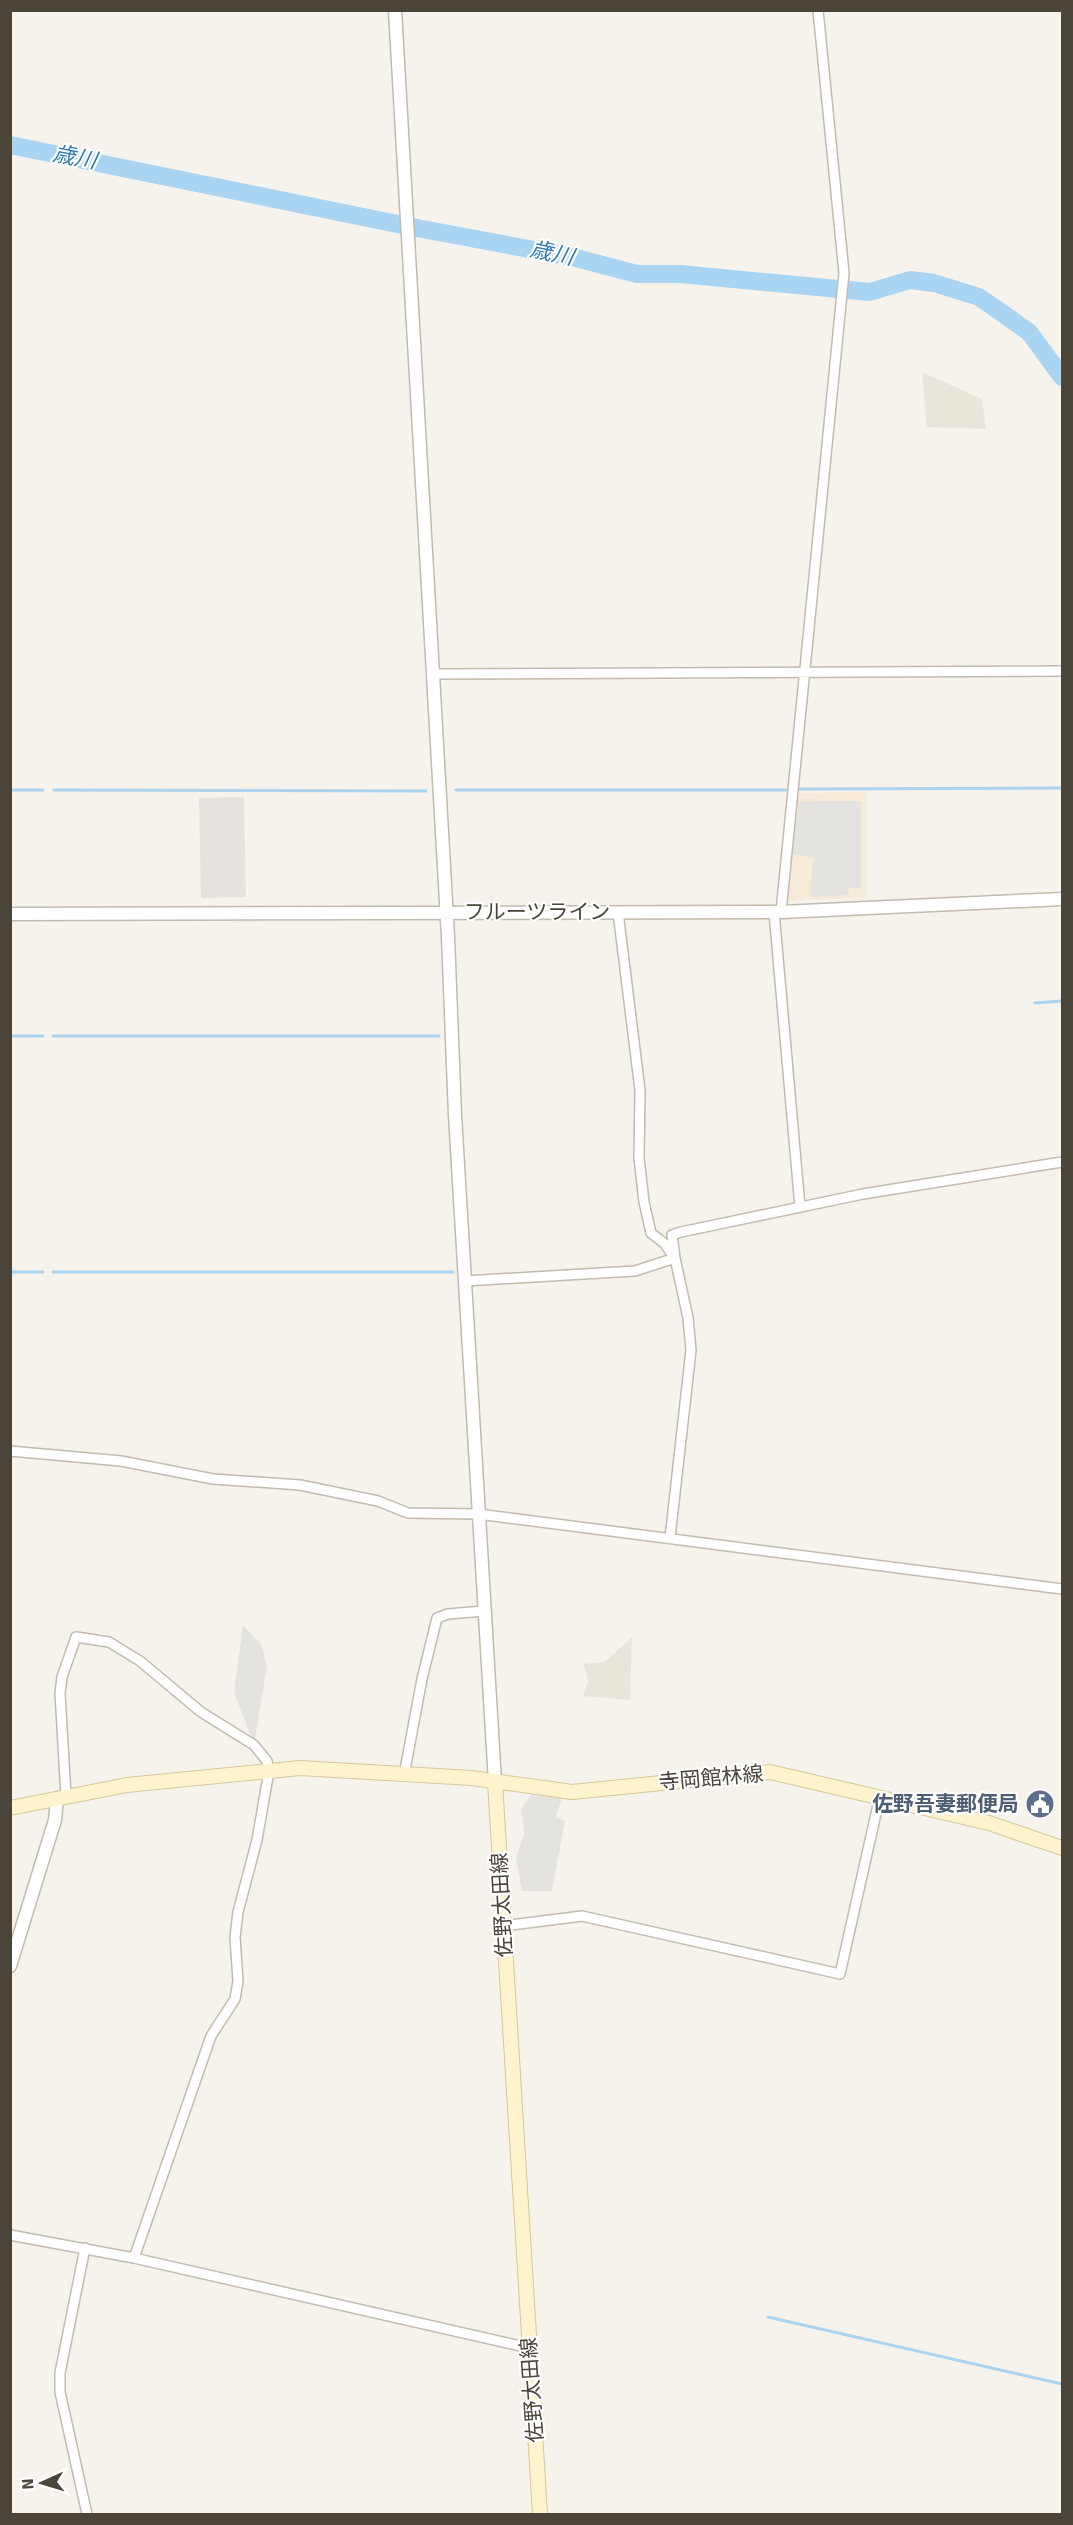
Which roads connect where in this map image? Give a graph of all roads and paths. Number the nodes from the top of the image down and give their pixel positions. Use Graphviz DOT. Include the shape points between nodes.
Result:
graph roads {
  1 [pos="395,10"];
  2 [pos="818,10"];
  3 [pos="1062,671"];
  4 [pos="804,672"];
  5 [pos="432,674"];
  6 [pos="1062,899"];
  7 [pos="446,911"];
  8 [pos="618,912"];
  9 [pos="777,912"];
  10 [pos="10,914"];
  11 [pos="1062,1162"];
  12 [pos="800,1207"];
  13 [pos="675,1258"];
  14 [pos="465,1281"];
  15 [pos="10,1451"];
  16 [pos="478,1514"];
  17 [pos="670,1538"];
  18 [pos="1062,1589"];
  19 [pos="484,1611"];
  20 [pos="269,1771"];
  21 [pos="404,1775"];
  22 [pos="495,1782"];
  23 [pos="880,1796"];
  24 [pos="62,1797"];
  25 [pos="10,1809"];
  26 [pos="1062,1848"];
  27 [pos="503,1926"];
  28 [pos="10,1966"];
  29 [pos="10,2235"];
  30 [pos="85,2248"];
  31 [pos="134,2258"];
  32 [pos="529,2348"];
  33 [pos="87,2514"];
  34 [pos="540,2514"];
  1 -- 5 [label="street"];
  2 -- 4 [label="street" via="844,279"];
  3 -- 4 [label="street"];
  4 -- 5 [label="street"];
  4 -- 9 [label="street"];
  5 -- 7 [label="street"];
  6 -- 9 [label="street, フルーツライン"];
  7 -- 8 [label="street, フルーツライン"];
  7 -- 10 [label="street, フルーツライン"];
  7 -- 14 [label="street"];
  8 -- 9 [label="street, フルーツライン"];
  8 -- 13 [label="street" via="640,1090 639,1158 644,1202 651,1233"];
  9 -- 12 [label="street"];
  11 -- 12 [label="street"];
  12 -- 13 [label="street" via="672,1235"];
  13 -- 14 [label="street" via="635,1272"];
  13 -- 17 [label="street" via="691,1350"];
  14 -- 16 [label="street"];
  15 -- 16 [label="street" via="121,1461 213,1479 300,1485 378,1501 408,1513"];
  16 -- 17 [label="street"];
  16 -- 19 [label="street"];
  17 -- 18 [label="street"];
  19 -- 21 [label="street" via="437,1618"];
  19 -- 22 [label="street"];
  20 -- 21 [label="main road" via="300,1768"];
  20 -- 24 [label="main road" via="127,1785"];
  20 -- 24 [label="street" via="267,1761 254,1745 201,1712 140,1661 109,1642 76,1637 60,1693"];
  20 -- 31 [label="street" via="257,1840 238,1912 235,1999 211,2036"];
  21 -- 22 [label="main road"];
  22 -- 23 [label="main road, 寺岡館林線" via="585,1792 770,1772"];
  22 -- 27 [label="main road, 佐野太田線"];
  23 -- 26 [label="main road, 寺岡館林線" via="989,1823"];
  23 -- 27 [label="street" via="840,1974 582,1916"];
  24 -- 25 [label="main road"];
  24 -- 28 [label="street"];
  27 -- 32 [label="main road, 佐野太田線"];
  29 -- 30 [label="street"];
  30 -- 31 [label="street"];
  30 -- 33 [label="street" via="60,2373 60,2392"];
  31 -- 32 [label="street"];
  32 -- 34 [label="main road, 佐野太田線"];
}
